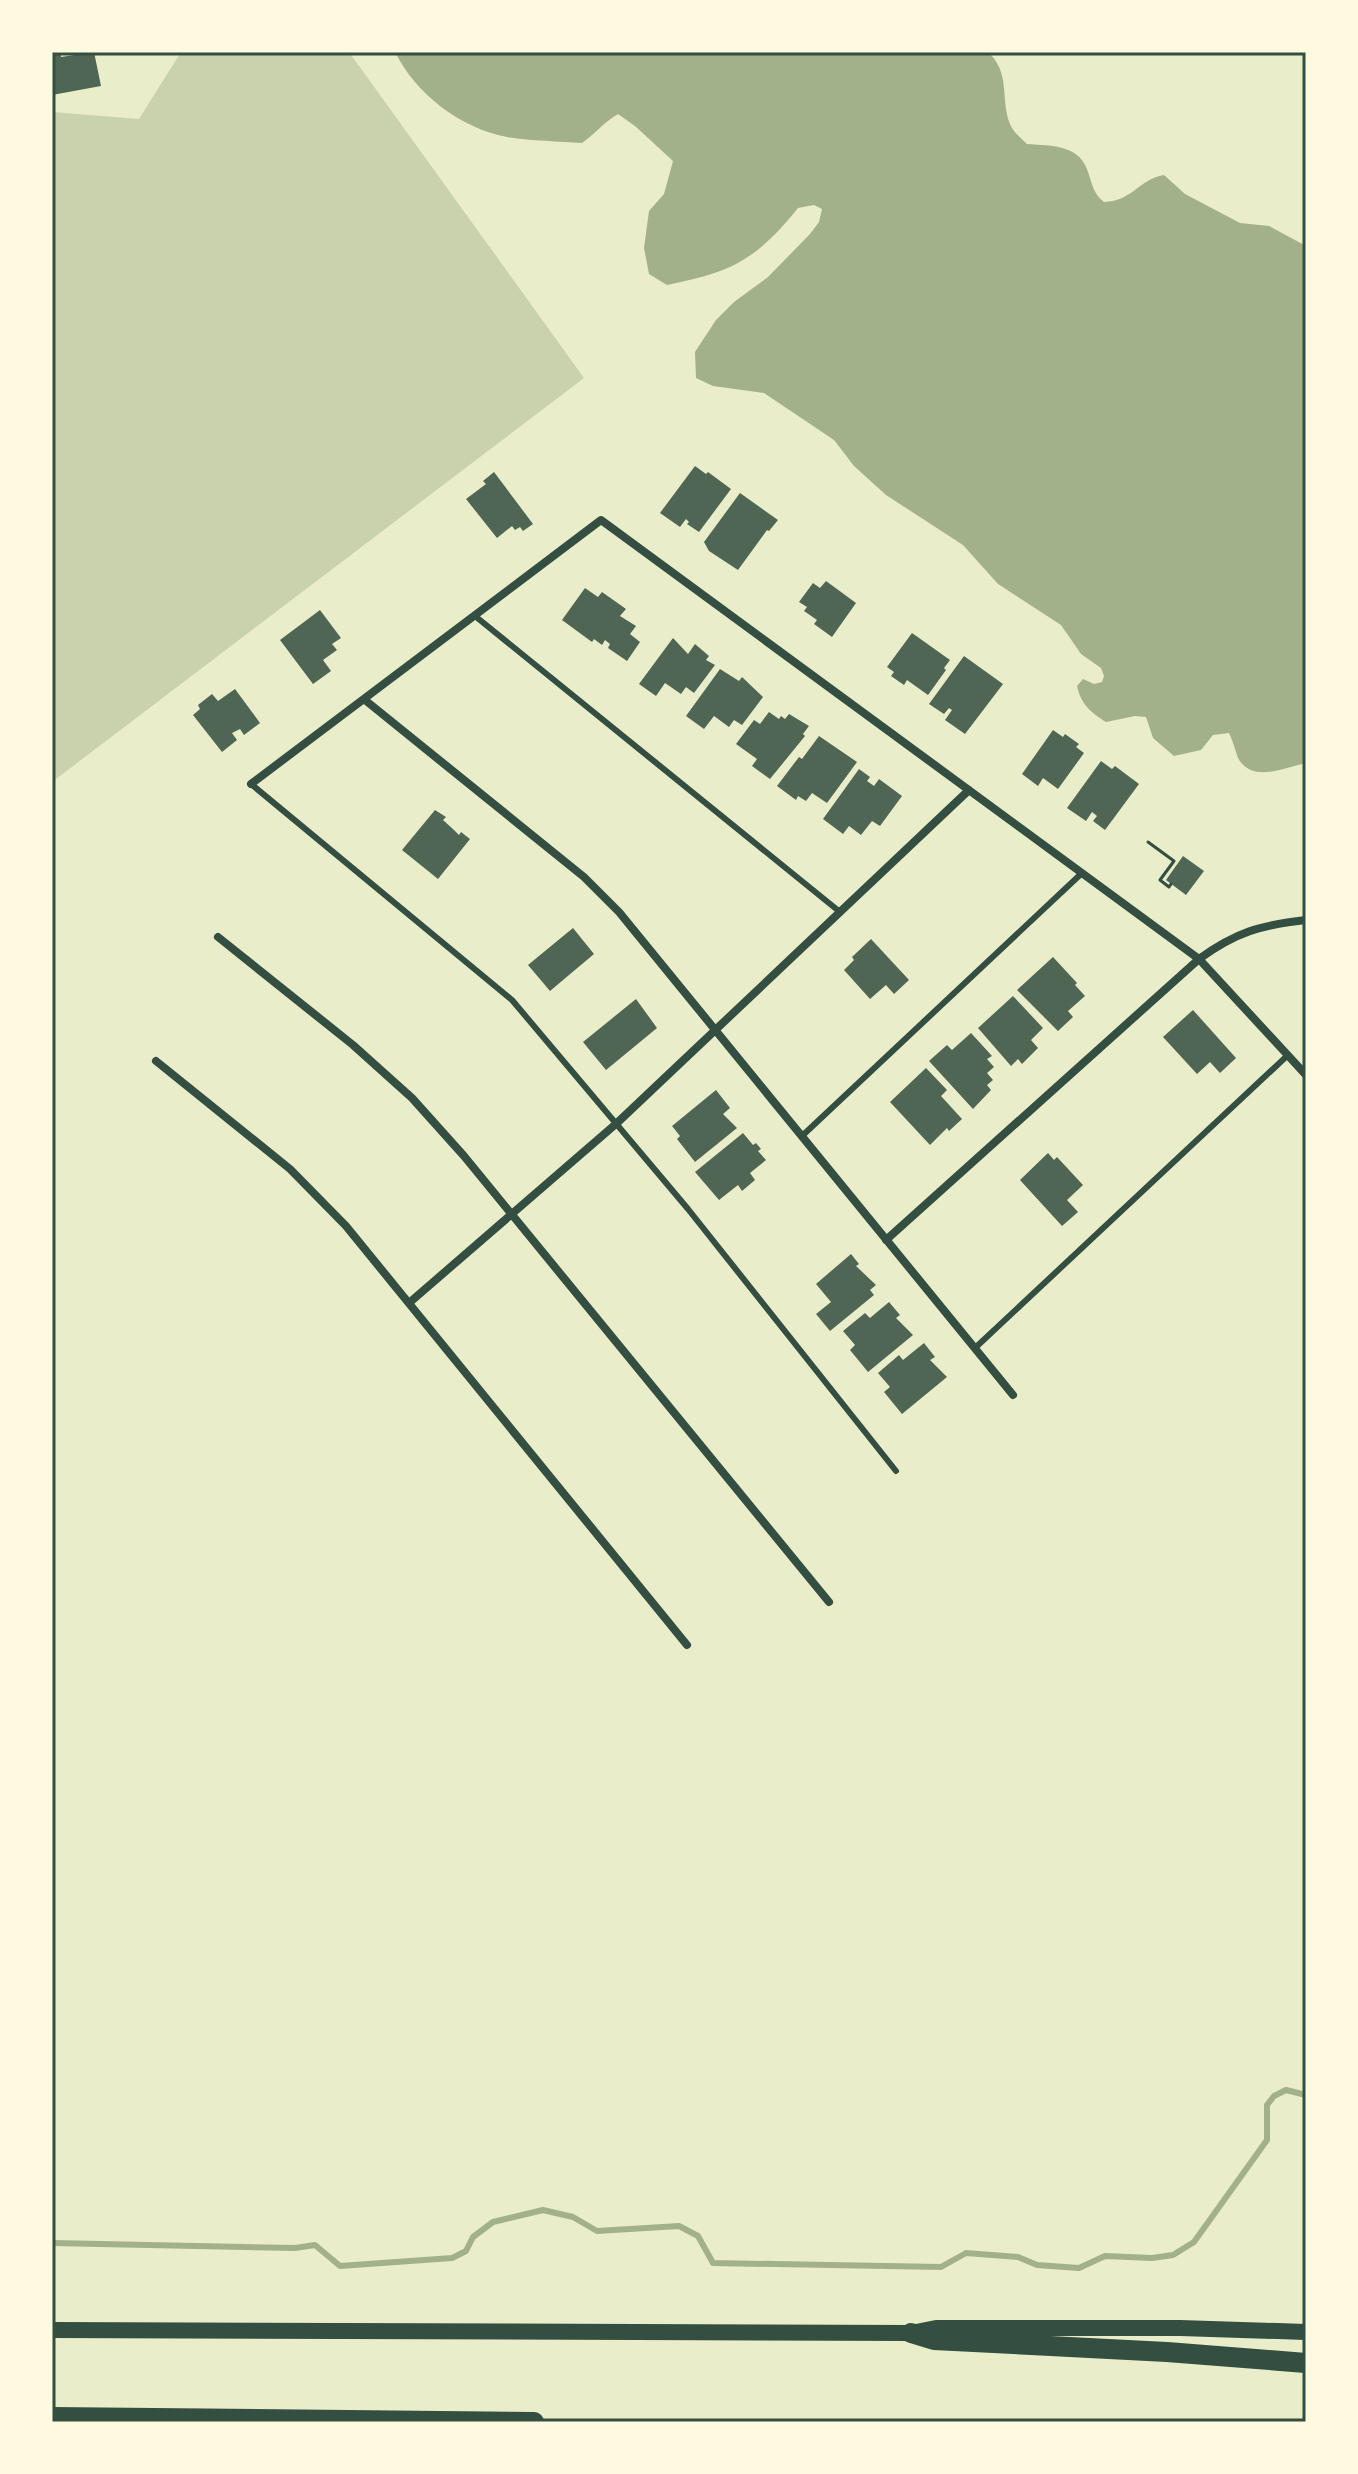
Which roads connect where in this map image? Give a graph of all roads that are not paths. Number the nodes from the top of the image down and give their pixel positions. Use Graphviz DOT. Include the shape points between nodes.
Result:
graph roads {
  1 [pos="475,616"];
  2 [pos="365,700"];
  3 [pos="251,784"];
  4 [pos="969,790"];
  5 [pos="1082,873"];
  6 [pos="840,912"];
  7 [pos="1306,920"];
  8 [pos="218,937"];
  9 [pos="1199,959"];
  10 [pos="716,1030"];
  11 [pos="1288,1055"];
  12 [pos="156,1061"];
  13 [pos="1306,1075"];
  14 [pos="617,1123"];
  15 [pos="802,1136"];
  16 [pos="511,1216"];
  17 [pos="886,1240"];
  18 [pos="409,1303"];
  19 [pos="975,1348"];
  20 [pos="1013,1395"];
  21 [pos="896,1471"];
  22 [pos="829,1602"];
  23 [pos="687,1645"];
  24 [pos="52,2330"];
  25 [pos="1306,2332"];
  26 [pos="911,2333"];
  27 [pos="1306,2363"];
  28 [pos="52,2417"];
  29 [pos="534,2422"];
  1 -- 2 [label="street"];
  1 -- 4 [label="street" via="601,520"];
  1 -- 6 [label="lane"];
  2 -- 3 [label="street"];
  2 -- 10 [label="street" via="584,877"];
  3 -- 14 [label="lane" via="512,1000"];
  4 -- 5 [label="street"];
  4 -- 6 [label="street"];
  5 -- 9 [label="street"];
  5 -- 15 [label="lane"];
  6 -- 10 [label="street"];
  7 -- 9 [label="street" via="1252,930 1225,940"];
  8 -- 16 [label="street" via="412,1098"];
  9 -- 11 [label="street"];
  9 -- 17 [label="street"];
  10 -- 14 [label="street"];
  10 -- 15 [label="street"];
  11 -- 13 [label="street"];
  11 -- 19 [label="lane"];
  12 -- 18 [label="street" via="290,1169 346,1226"];
  14 -- 16 [label="street"];
  14 -- 21 [label="lane"];
  15 -- 17 [label="street"];
  16 -- 18 [label="street"];
  16 -- 22 [label="street"];
  17 -- 19 [label="street"];
  18 -- 23 [label="street"];
  19 -- 20 [label="street"];
  24 -- 26 [label="main road"];
  25 -- 26 [label="main road" via="936,2328"];
  26 -- 27 [label="highway" via="934,2340"];
  28 -- 29 [label="highway"];
}
